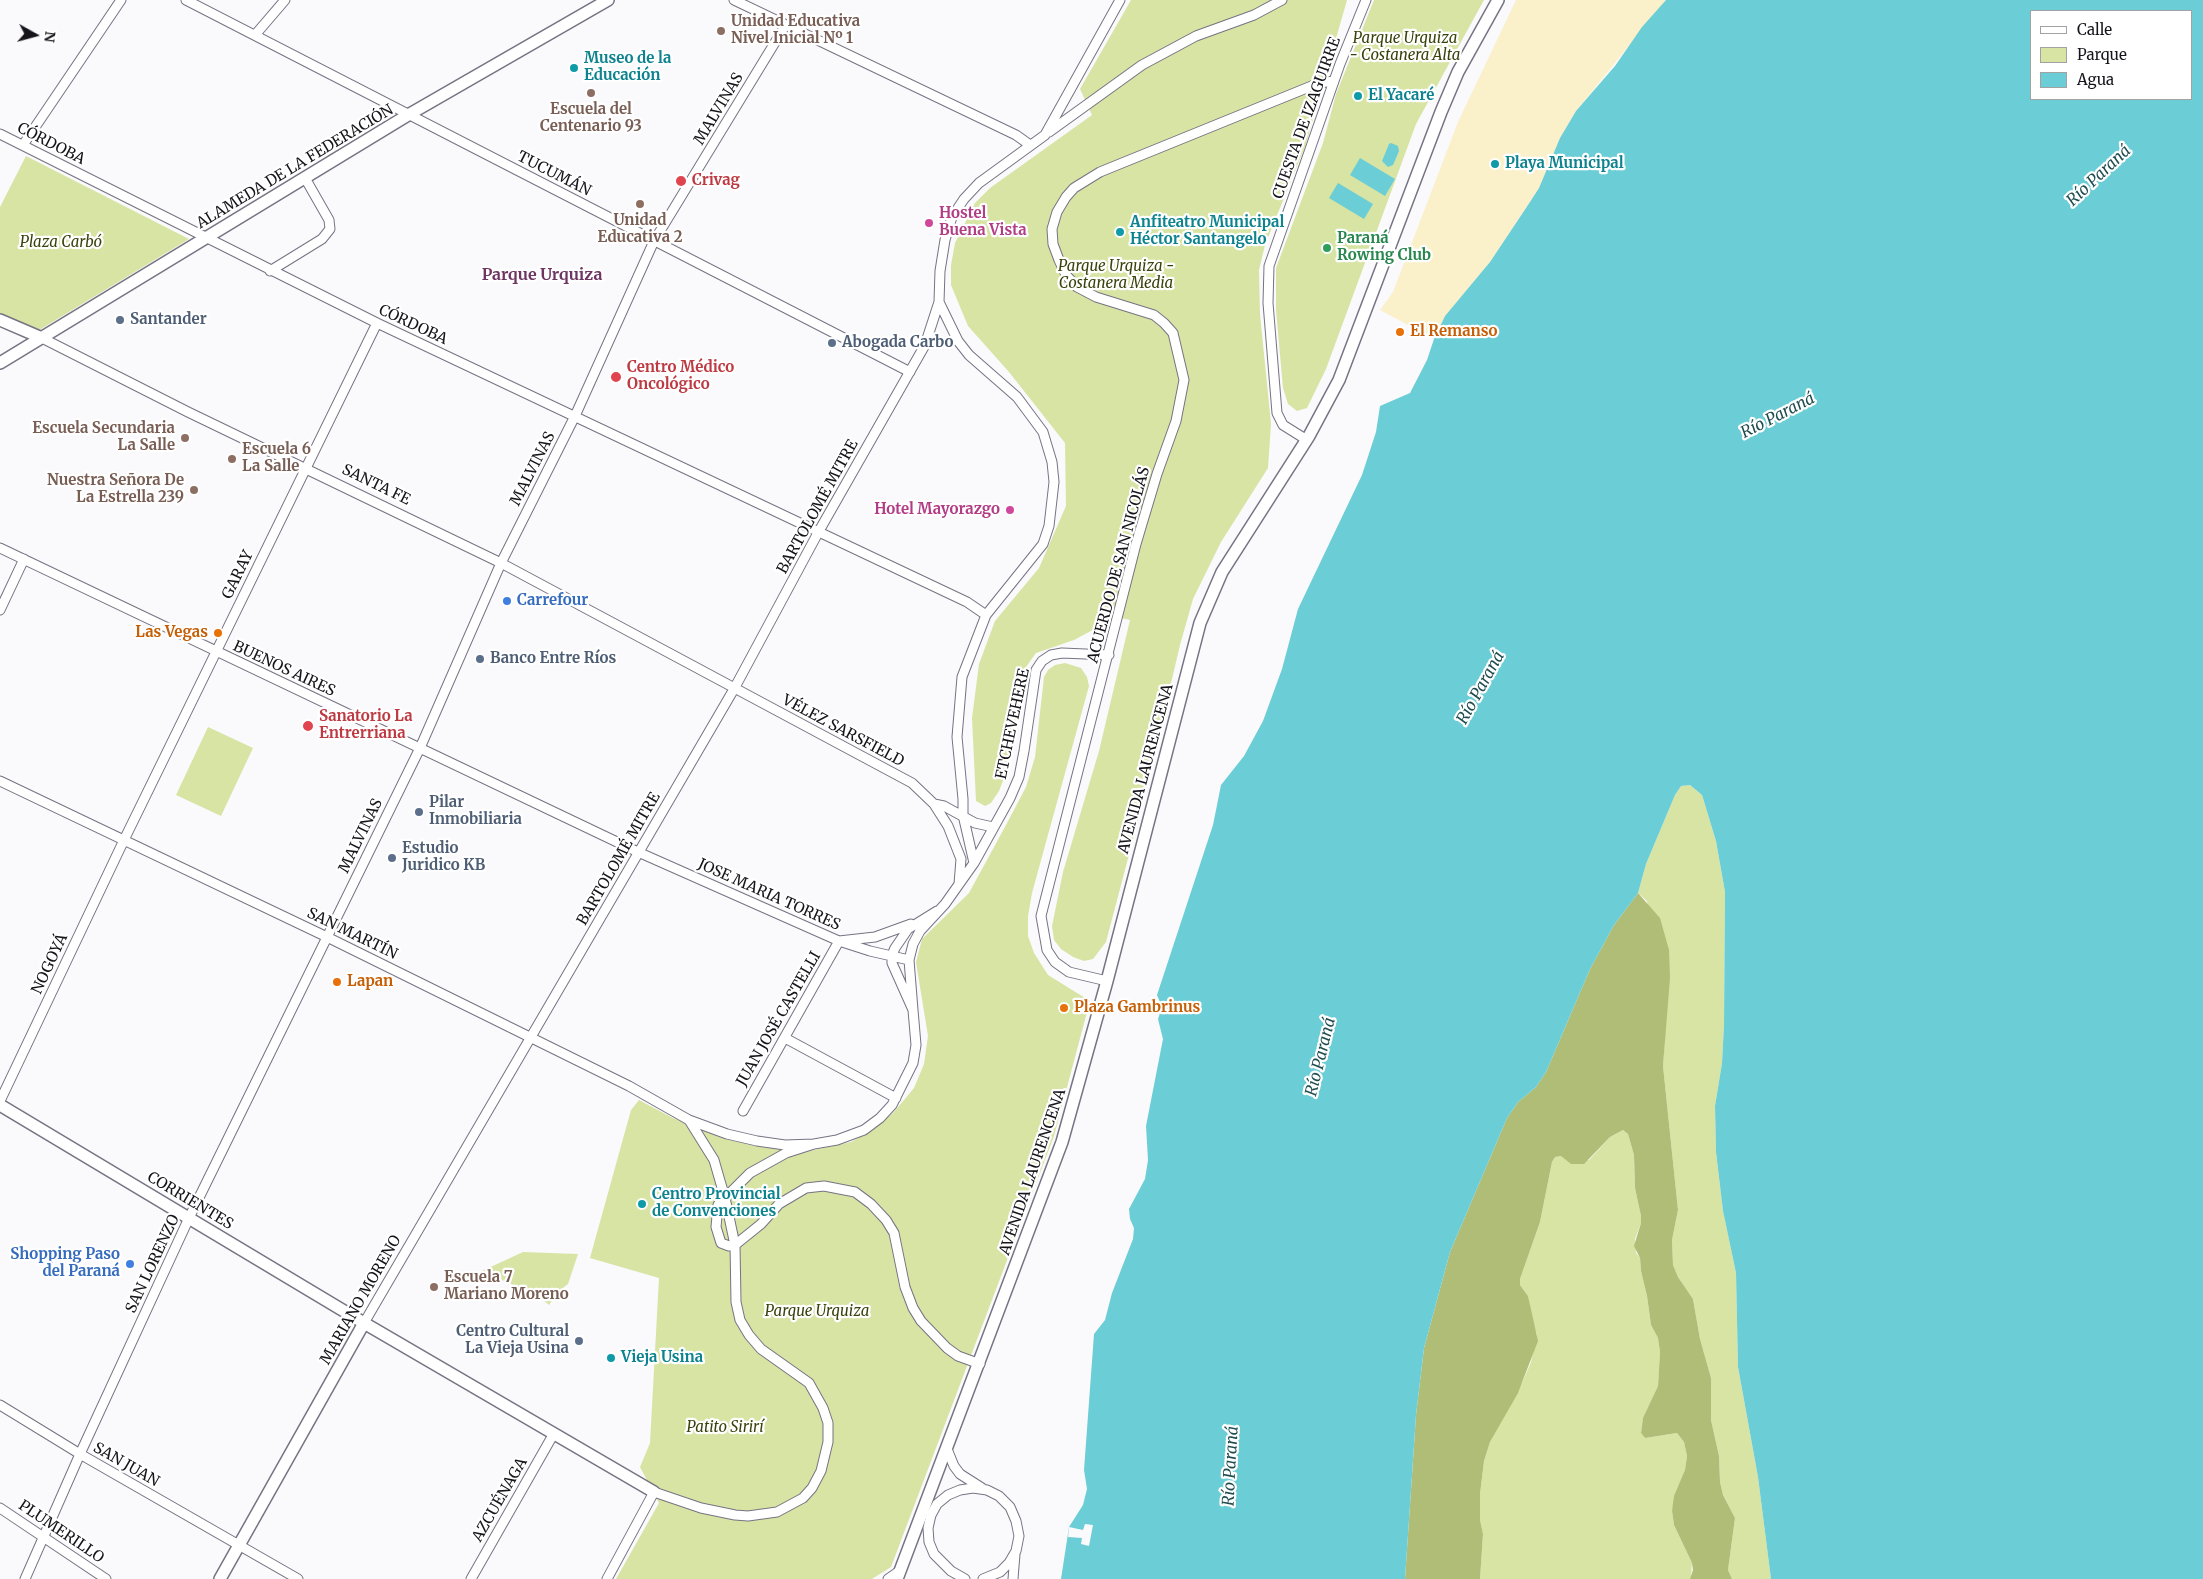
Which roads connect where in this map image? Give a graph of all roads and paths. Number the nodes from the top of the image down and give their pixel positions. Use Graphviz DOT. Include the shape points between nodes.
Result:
graph roads {
  1 [pos="121,0"];
  2 [pos="186,0"];
  3 [pos="285,0"];
  4 [pos="608,0"];
  5 [pos="734,0"];
  6 [pos="1120,0"];
  7 [pos="1282,0"];
  8 [pos="1366,0"];
  9 [pos="1498,0"];
  10 [pos="785,26"];
  11 [pos="255,35"];
  12 [pos="1334,81"];
  13 [pos="408,115"];
  14 [pos="0,134"];
  15 [pos="1045,135"];
  16 [pos="23,145"];
  17 [pos="1030,146"];
  18 [pos="305,178"];
  19 [pos="206,239"];
  20 [pos="654,241"];
  21 [pos="270,271"];
  22 [pos="939,302"];
  23 [pos="0,320"];
  24 [pos="377,323"];
  25 [pos="42,338"];
  26 [pos="0,364"];
  27 [pos="910,372"];
  28 [pos="575,416"];
  29 [pos="1307,440"];
  30 [pos="305,467"];
  31 [pos="819,531"];
  32 [pos="0,548"];
  33 [pos="24,559"];
  34 [pos="501,563"];
  35 [pos="0,610"];
  36 [pos="986,615"];
  37 [pos="216,652"];
  38 [pos="1109,655"];
  39 [pos="734,689"];
  40 [pos="420,748"];
  41 [pos="0,781"];
  42 [pos="934,804"];
  43 [pos="963,815"];
  44 [pos="993,827"];
  45 [pos="124,840"];
  46 [pos="638,852"];
  47 [pos="974,863"];
  48 [pos="959,884"];
  49 [pos="937,911"];
  50 [pos="917,922"];
  51 [pos="327,936"];
  52 [pos="839,941"];
  53 [pos="892,955"];
  54 [pos="909,960"];
  55 [pos="1107,981"];
  56 [pos="913,1010"];
  57 [pos="785,1038"];
  58 [pos="531,1039"];
  59 [pos="896,1098"];
  60 [pos="0,1101"];
  61 [pos="0,1106"];
  62 [pos="743,1111"];
  63 [pos="689,1120"];
  64 [pos="814,1144"];
  65 [pos="725,1198"];
  66 [pos="189,1218"];
  67 [pos="735,1245"];
  68 [pos="364,1323"];
  69 [pos="980,1364"];
  70 [pos="0,1405"];
  71 [pos="553,1435"];
  72 [pos="947,1449"];
  73 [pos="80,1454"];
  74 [pos="987,1490"];
  75 [pos="654,1492"];
  76 [pos="0,1508"];
  77 [pos="43,1537"];
  78 [pos="240,1546"];
  79 [pos="1016,1551"];
  80 [pos="899,1575"];
  81 [pos="25,1579"];
  82 [pos="106,1579"];
  83 [pos="220,1579"];
  84 [pos="298,1579"];
  85 [pos="471,1579"];
  86 [pos="607,1579"];
  87 [pos="888,1579"];
  88 [pos="965,1579"];
  89 [pos="983,1579"];
  90 [pos="1013,1579"];
  1 -- 16 [label="street"];
  2 -- 11 [label="street, TUCUMÁN"];
  3 -- 11 [label="street"];
  4 -- 13 [label="street, ALAMEDA DE LA FEDERACIÓN"];
  5 -- 10 [label="street"];
  6 -- 15 [label="street, BARTOLOMÉ MITRE"];
  7 -- 15 [label="street" via="1254,15 1196,36 1142,65"];
  8 -- 12 [label="street, CUESTA DE IZAGUIRRE"];
  9 -- 29 [label="street, AVENIDA LAURENCENA" via="1458,72 1339,380"];
  10 -- 17 [label="street" via="1016,135"];
  10 -- 20 [label="street, MALVINAS"];
  11 -- 13 [label="street, TUCUMÁN"];
  12 -- 29 [label="street, CUESTA DE IZAGUIRRE" via="1271,257 1268,276 1277,413 1283,425"];
  12 -- 38 [label="street, ACUERDO DE SAN NICOLÁS" via="1319,83 1100,172 1074,188 1057,212 1052,228 1053,244 1066,275 1077,287 1154,315 1164,322 1172,333 1184,380 1176,421 1145,510"];
  13 -- 18 [label="street, ALAMEDA DE LA FEDERACIÓN"];
  13 -- 20 [label="street, TUCUMÁN"];
  14 -- 16 [label="street, CÓRDOBA"];
  15 -- 17 [label="street, BARTOLOMÉ MITRE"];
  16 -- 19 [label="street, CÓRDOBA"];
  17 -- 22 [label="street, BARTOLOMÉ MITRE" via="979,183 952,217 941,263"];
  18 -- 19 [label="street, ALAMEDA DE LA FEDERACIÓN"];
  18 -- 21 [label="street" via="330,229 322,239"];
  19 -- 21 [label="street, CÓRDOBA"];
  19 -- 25 [label="street, ALAMEDA DE LA FEDERACIÓN"];
  20 -- 27 [label="street, TUCUMÁN"];
  20 -- 28 [label="street, MALVINAS"];
  21 -- 24 [label="street, CÓRDOBA"];
  22 -- 27 [label="street, BARTOLOMÉ MITRE" via="930,332"];
  22 -- 36 [label="street" via="958,341 969,355 1031,413 1043,432 1052,462 1054,502 1043,544"];
  23 -- 25 [label="street, SANTA FE"];
  24 -- 28 [label="street, CÓRDOBA"];
  24 -- 30 [label="street, GARAY"];
  25 -- 26 [label="street, ALAMEDA DE LA FEDERACIÓN"];
  25 -- 30 [label="street, SANTA FE"];
  27 -- 31 [label="street, BARTOLOMÉ MITRE"];
  28 -- 31 [label="street, CÓRDOBA"];
  28 -- 34 [label="street, MALVINAS"];
  29 -- 55 [label="street, AVENIDA LAURENCENA" via="1238,545 1210,596 1200,623"];
  30 -- 34 [label="street, SANTA FE"];
  30 -- 37 [label="street, GARAY"];
  31 -- 36 [label="street, CÓRDOBA" via="967,602"];
  31 -- 39 [label="street, BARTOLOMÉ MITRE"];
  32 -- 33 [label="street, BUENOS AIRES"];
  33 -- 35 [label="street"];
  33 -- 37 [label="street, BUENOS AIRES"];
  34 -- 39 [label="street, SANTA FE"];
  34 -- 40 [label="street, MALVINAS"];
  36 -- 43 [label="street" via="962,677 957,711"];
  37 -- 40 [label="street, BUENOS AIRES"];
  37 -- 45 [label="street, GARAY"];
  38 -- 44 [label="street, ETCHEVEHERE" via="1062,653 1042,661 1036,670 1019,776"];
  38 -- 55 [label="street, ACUERDO DE SAN NICOLÁS" via="1042,916 1047,950 1055,962 1069,972"];
  39 -- 42 [label="street, VÉLEZ SARSFIELD" via="912,783"];
  39 -- 46 [label="street, BARTOLOMÉ MITRE"];
  40 -- 46 [label="street, BUENOS AIRES"];
  40 -- 51 [label="street, MALVINAS"];
  41 -- 45 [label="street, SAN MARTÍN"];
  42 -- 43 [label="street, VÉLEZ SARSFIELD"];
  42 -- 48 [label="street, VÉLEZ SARSFIELD" via="948,826 960,859"];
  43 -- 44 [label="street, VÉLEZ SARSFIELD" via="975,823"];
  43 -- 47 [label="street"];
  44 -- 47 [label="street"];
  45 -- 51 [label="street, SAN MARTÍN"];
  45 -- 60 [label="street, NOGOYÁ"];
  46 -- 52 [label="street, JOSE MARIA TORRES"];
  46 -- 58 [label="street, BARTOLOMÉ MITRE"];
  47 -- 48 [label="street"];
  48 -- 49 [label="street"];
  49 -- 50 [label="street"];
  49 -- 54 [label="street" via="920,931"];
  50 -- 52 [label="street" via="875,937"];
  50 -- 53 [label="street" via="899,940"];
  51 -- 58 [label="street, SAN MARTÍN"];
  51 -- 66 [label="street, SAN LORENZO"];
  52 -- 53 [label="street, JOSE MARIA TORRES"];
  52 -- 57 [label="street, JUAN JOSÉ CASTELLI"];
  53 -- 54 [label="street"];
  53 -- 56 [label="street" via="892,963"];
  54 -- 56 [label="street"];
  55 -- 69 [label="street, AVENIDA LAURENCENA" via="1062,1142"];
  56 -- 59 [label="street" via="916,1046 913,1063"];
  57 -- 59 [label="street"];
  57 -- 62 [label="street, JUAN JOSÉ CASTELLI"];
  58 -- 63 [label="street, SAN MARTÍN" via="629,1086"];
  58 -- 68 [label="street, MARIANO MORENO"];
  59 -- 64 [label="street" via="880,1118 864,1130"];
  61 -- 66 [label="street, CORRIENTES"];
  63 -- 64 [label="street, SAN MARTÍN" via="727,1134 757,1140 785,1145"];
  63 -- 65 [label="street" via="714,1160"];
  64 -- 65 [label="street" via="786,1153 750,1173"];
  65 -- 67 [label="street"];
  65 -- 67 [label="street" via="716,1212 718,1238 721,1243"];
  66 -- 68 [label="street, CORRIENTES"];
  66 -- 73 [label="street, SAN LORENZO"];
  67 -- 69 [label="street" via="779,1204 806,1188 824,1186 855,1192 871,1204 894,1233 905,1287 921,1321 958,1356"];
  67 -- 75 [label="street" via="736,1302 740,1320 761,1349 808,1383 823,1408 828,1423 828,1442 821,1471 803,1498 777,1512 755,1515 735,1515 701,1508"];
  68 -- 71 [label="street, CORRIENTES"];
  68 -- 78 [label="street, MARIANO MORENO"];
  69 -- 72 [label="street, AVENIDA LAURENCENA"];
  70 -- 73 [label="street, SAN JUAN"];
  71 -- 75 [label="street, CORRIENTES"];
  71 -- 85 [label="street, AZCUÉNAGA"];
  72 -- 74 [label="street" via="960,1474"];
  72 -- 80 [label="street, AVENIDA LAURENCENA"];
  73 -- 77 [label="street, SAN LORENZO"];
  73 -- 78 [label="street, SAN JUAN"];
  74 -- 79 [label="street" via="999,1496 1013,1514 1018,1536"];
  74 -- 88 [label="street" via="960,1490 937,1504 931,1515 929,1542 934,1554 951,1571"];
  75 -- 86 [label="street"];
  76 -- 77 [label="street, PLUMERILLO"];
  77 -- 81 [label="street, SAN LORENZO"];
  77 -- 82 [label="street, PLUMERILLO"];
  78 -- 83 [label="street, MARIANO MORENO"];
  78 -- 84 [label="street, SAN JUAN"];
  79 -- 89 [label="street" via="1000,1572"];
  79 -- 90 [label="street"];
  80 -- 87 [label="street"];
}
